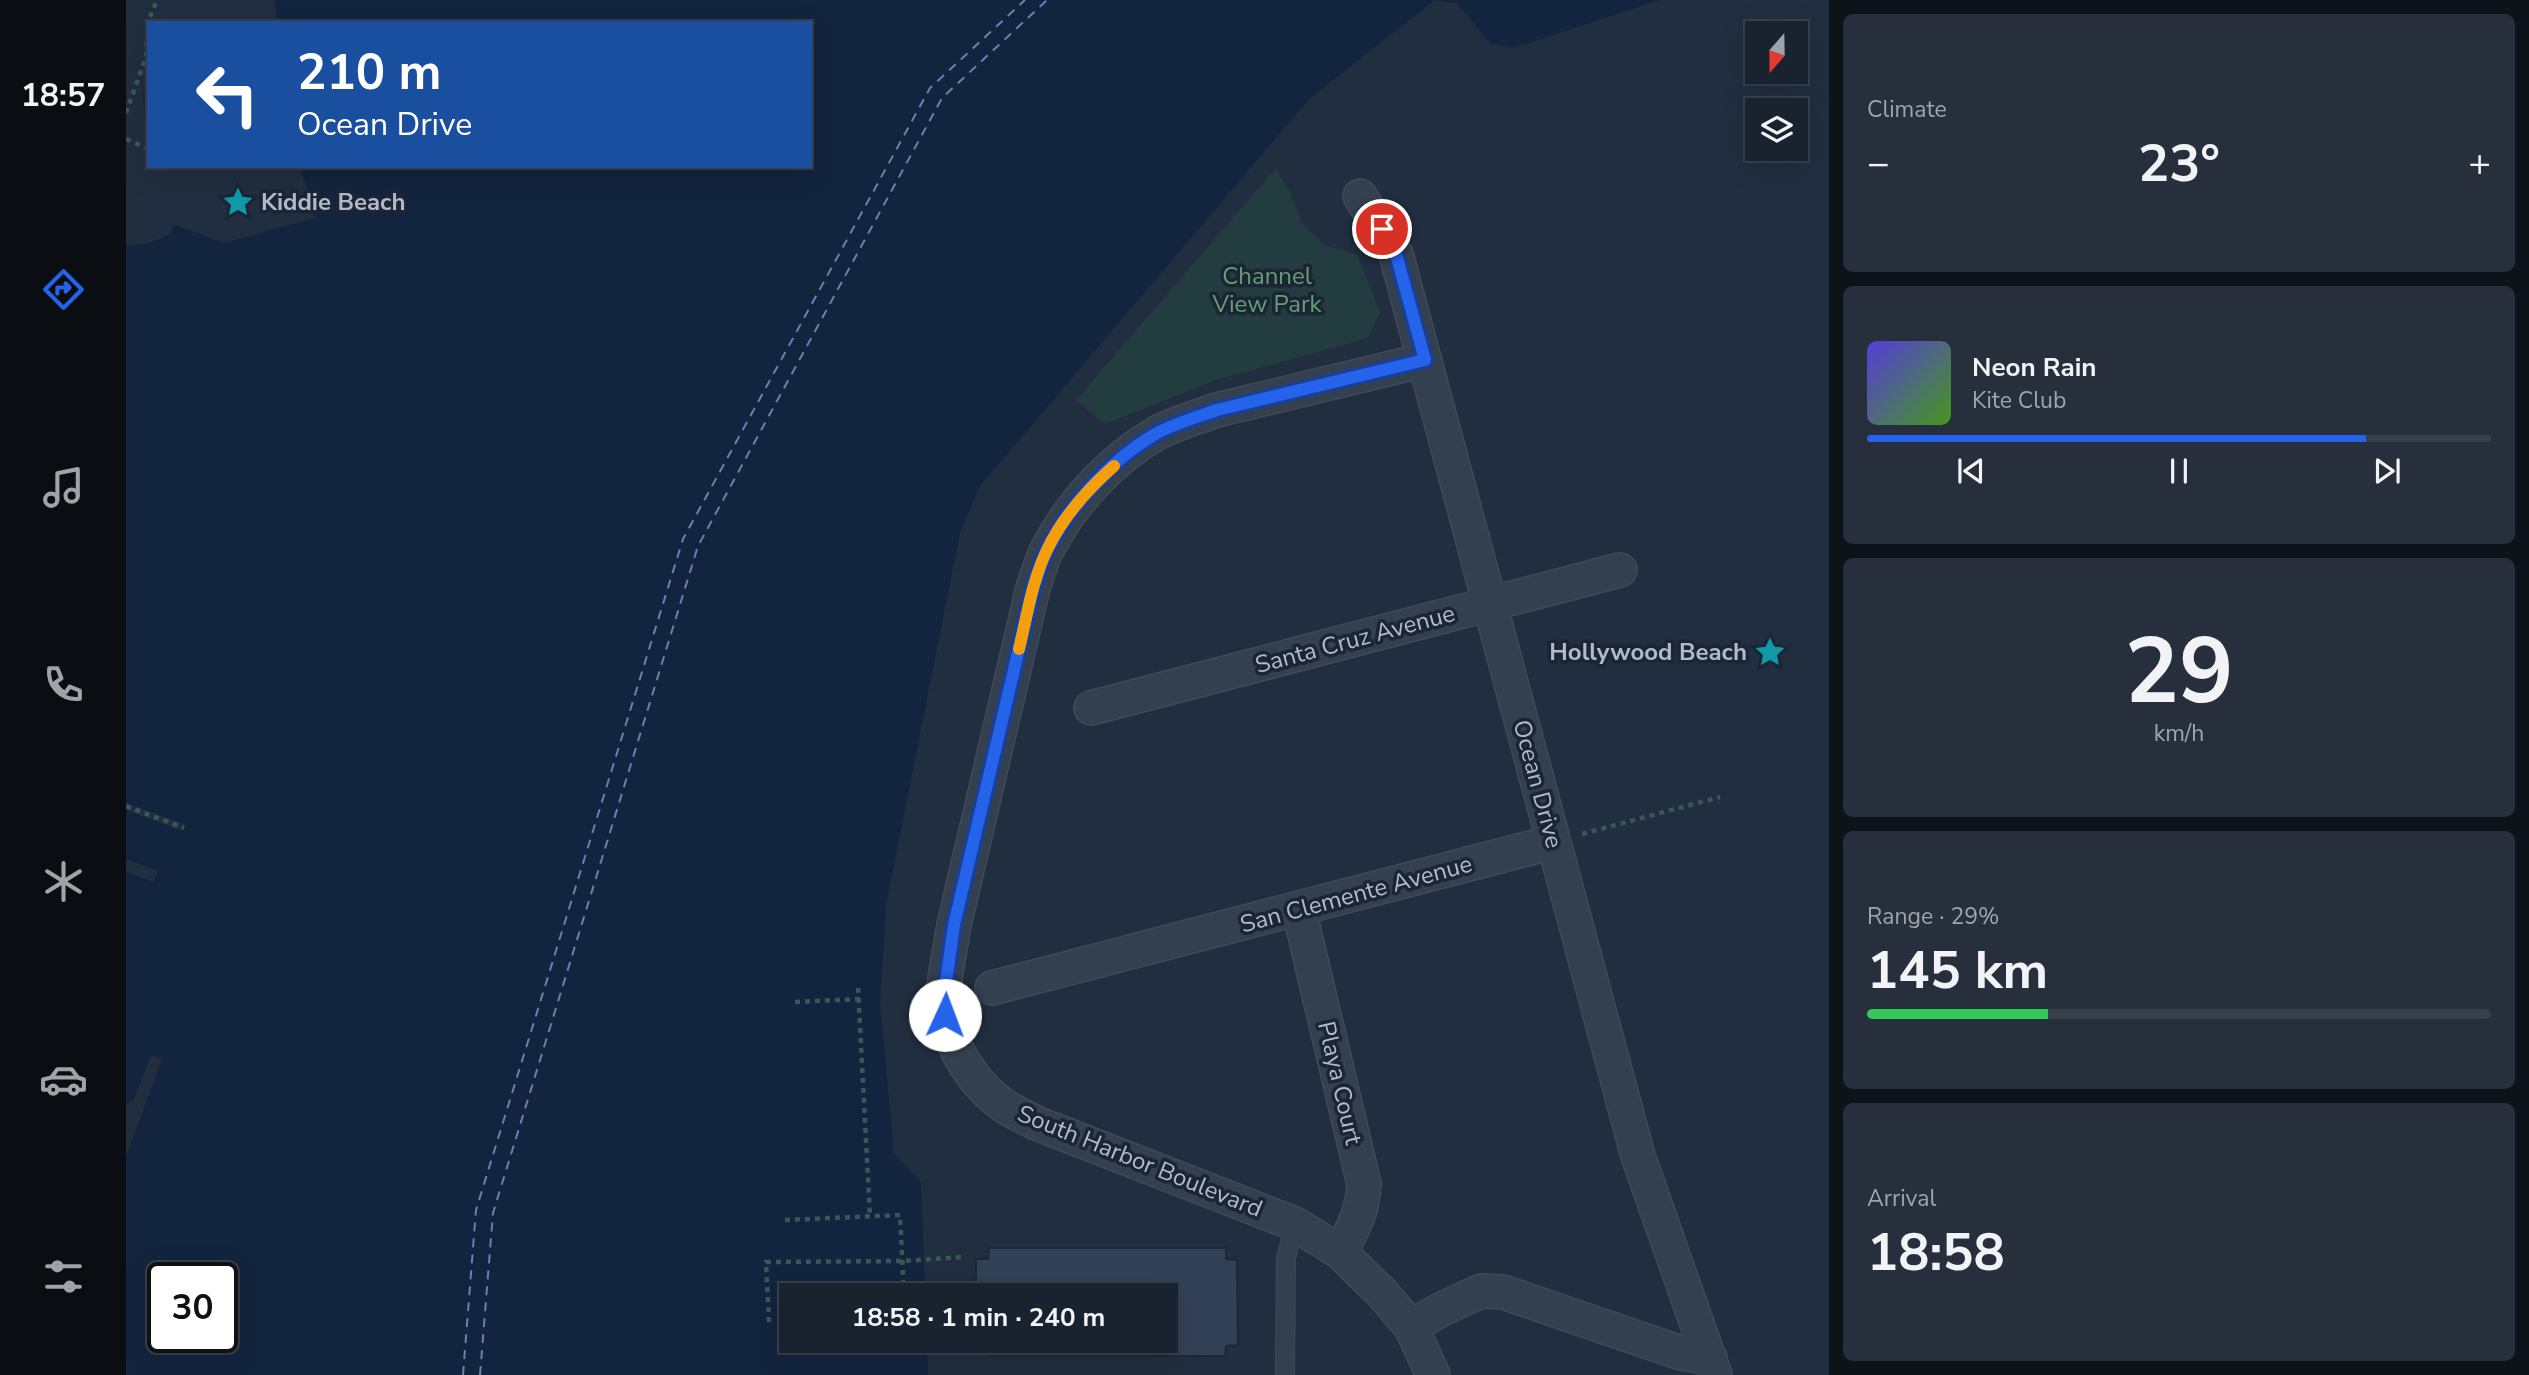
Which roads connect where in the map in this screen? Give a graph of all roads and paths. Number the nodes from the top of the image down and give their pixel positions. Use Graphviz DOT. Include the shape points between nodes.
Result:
graph roads {
  1 [pos="157,0"];
  2 [pos="148,21"];
  3 [pos="147,40"];
  4 [pos="126,113"];
  5 [pos="126,139"];
  6 [pos="147,148"];
  7 [pos="1360,197"];
  8 [pos="1425,360"];
  9 [pos="1620,570"];
  10 [pos="1491,603"];
  11 [pos="1091,708"];
  12 [pos="1720,797"];
  13 [pos="126,806"];
  14 [pos="184,828"];
  15 [pos="1553,842"];
  16 [pos="1299,910"];
  17 [pos="859,988"];
  18 [pos="992,988"];
  19 [pos="859,999"];
  20 [pos="795,1002"];
  21 [pos="870,1216"];
  22 [pos="785,1220"];
  23 [pos="1295,1224"];
  24 [pos="1340,1252"];
  25 [pos="963,1257"];
  26 [pos="903,1261"];
  27 [pos="904,1283"];
  28 [pos="769,1322"];
  29 [pos="1411,1327"];
  30 [pos="1713,1366"];
  31 [pos="1285,1375"];
  32 [pos="1433,1375"];
  1 -- 2 [label="path"];
  3 -- 4 [label="path" via="146,57"];
  5 -- 6 [label="path"];
  7 -- 8 [label="street, Ocean Drive" via="1396,254"];
  8 -- 10 [label="street, Ocean Drive"];
  8 -- 23 [label="street, South Harbor Boulevard" via="1184,421 1128,454 1070,513 1047,549 1033,589 952,936 945,1015 957,1051 975,1078 1002,1104 1036,1123"];
  9 -- 10 [label="street, Santa Cruz Avenue"];
  10 -- 11 [label="street, Santa Cruz Avenue"];
  10 -- 15 [label="street, Ocean Drive"];
  12 -- 15 [label="path"];
  13 -- 14 [label="path"];
  15 -- 16 [label="street, San Clemente Avenue"];
  15 -- 30 [label="street, Ocean Drive" via="1638,1156"];
  16 -- 18 [label="street, San Clemente Avenue"];
  16 -- 24 [label="street, Playa Court" via="1364,1184 1357,1221"];
  17 -- 19 [label="path"];
  19 -- 20 [label="path"];
  19 -- 21 [label="path"];
  21 -- 22 [label="path"];
  21 -- 26 [label="path" via="900,1215"];
  23 -- 24 [label="street, South Harbor Boulevard"];
  23 -- 31 [label="lane" via="1286,1258"];
  24 -- 29 [label="street, South Harbor Boulevard"];
  25 -- 26 [label="path"];
  26 -- 27 [label="path"];
  26 -- 28 [label="path" via="766,1262"];
  29 -- 30 [label="street" via="1481,1291 1503,1292"];
  29 -- 32 [label="street, South Harbor Boulevard"];
}
